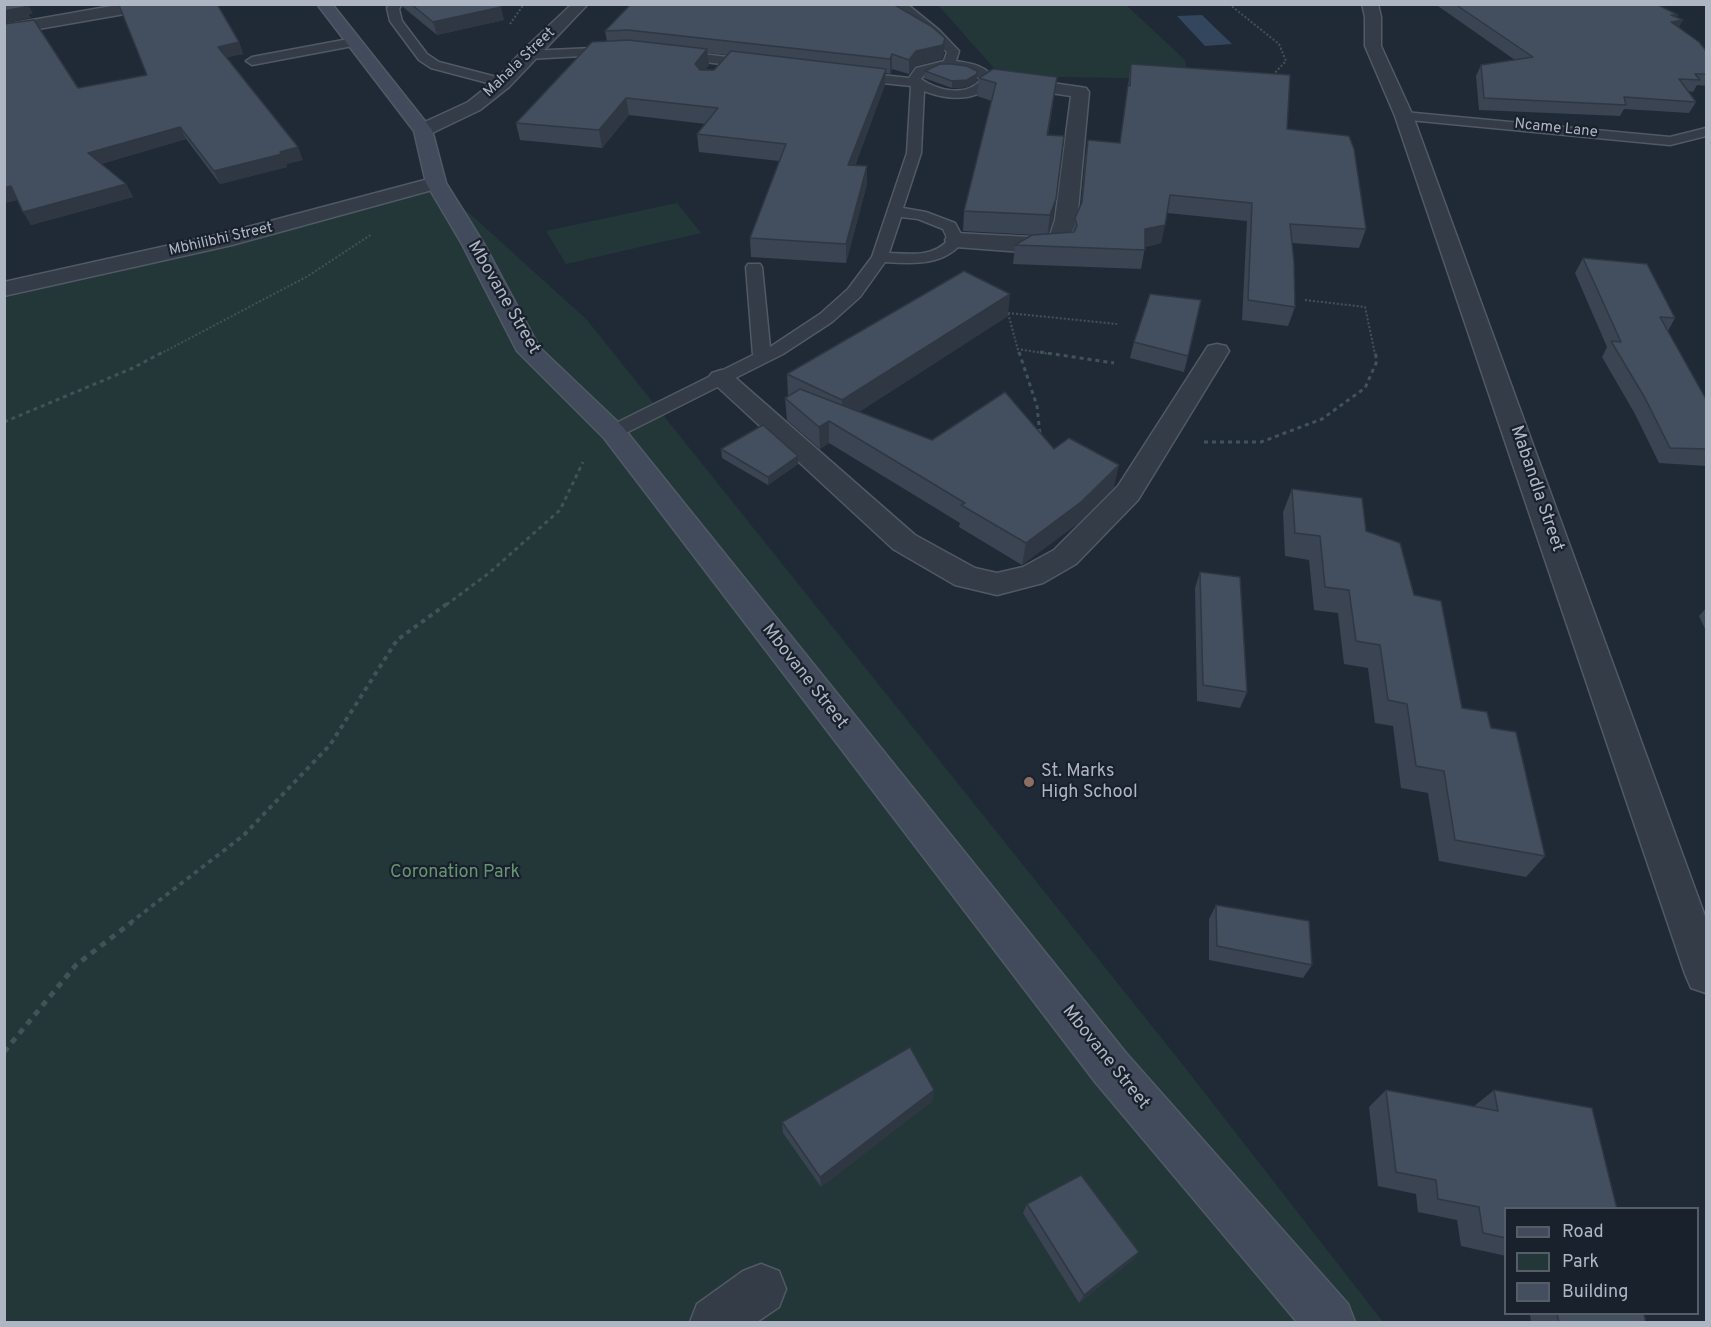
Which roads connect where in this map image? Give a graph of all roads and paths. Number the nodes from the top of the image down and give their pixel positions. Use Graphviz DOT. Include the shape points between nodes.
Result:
graph roads {
  1 [pos="153,4"];
  2 [pos="324,4"];
  3 [pos="397,4"];
  4 [pos="581,4"];
  5 [pos="899,4"];
  6 [pos="1229,4"];
  7 [pos="1370,4"];
  8 [pos="4,30"];
  9 [pos="354,42"];
  10 [pos="630,50"];
  11 [pos="658,53"];
  12 [pos="528,55"];
  13 [pos="252,61"];
  14 [pos="726,61"];
  15 [pos="949,64"];
  16 [pos="771,66"];
  17 [pos="839,74"];
  18 [pos="711,75"];
  19 [pos="1270,78"];
  20 [pos="987,79"];
  21 [pos="502,83"];
  22 [pos="918,83"];
  23 [pos="1404,116"];
  24 [pos="423,130"];
  25 [pos="1707,132"];
  26 [pos="436,183"];
  27 [pos="894,212"];
  28 [pos="379,230"];
  29 [pos="956,240"];
  30 [pos="880,257"];
  31 [pos="754,267"];
  32 [pos="4,289"];
  33 [pos="1305,300"];
  34 [pos="1001,309"];
  35 [pos="1008,312"];
  36 [pos="1117,324"];
  37 [pos="1017,349"];
  38 [pos="1217,351"];
  39 [pos="762,357"];
  40 [pos="1114,363"];
  41 [pos="721,378"];
  42 [pos="4,422"];
  43 [pos="613,432"];
  44 [pos="1040,435"];
  45 [pos="1160,442"];
  46 [pos="583,462"];
  47 [pos="1707,974"];
  48 [pos="4,1052"];
  49 [pos="761,1289"];
  50 [pos="715,1323"];
  51 [pos="1330,1323"];
  1 -- 8 [label="street"];
  2 -- 9 [label="street, Mbovane Street"];
  3 -- 21 [label="lane" via="393,8 396,21 423,57 435,65"];
  4 -- 12 [label="street, Mahala Street"];
  5 -- 15 [label="lane" via="952,51"];
  6 -- 19 [label="path" via="1279,44 1286,62"];
  7 -- 23 [label="street, Mabandla Street" via="1373,46"];
  9 -- 13 [label="lane"];
  9 -- 24 [label="street, Mbovane Street"];
  10 -- 12 [label="lane"];
  11 -- 14 [label="lane"];
  12 -- 21 [label="street, Mahala Street"];
  14 -- 16 [label="lane"];
  14 -- 18 [label="street"];
  15 -- 20 [label="lane" via="977,69"];
  15 -- 22 [label="lane" via="920,71 914,80"];
  17 -- 22 [label="lane"];
  20 -- 22 [label="lane" via="978,90 957,94 934,92"];
  20 -- 29 [label="street" via="1080,92 1066,220 1060,244"];
  21 -- 24 [label="street, Mahala Street" via="474,106"];
  22 -- 27 [label="lane" via="914,153"];
  23 -- 25 [label="lane, Ncame Lane" via="1670,141"];
  23 -- 47 [label="street, Mabandla Street"];
  24 -- 26 [label="street, Mbovane Street"];
  26 -- 32 [label="street, Mbhilibhi Street" via="232,238"];
  26 -- 43 [label="street, Mbovane Street" via="529,351"];
  27 -- 29 [label="lane" via="937,219 950,226"];
  27 -- 30 [label="lane"];
  28 -- 42 [label="path" via="308,276 133,368"];
  29 -- 30 [label="lane" via="944,252 926,257"];
  30 -- 39 [label="lane" via="854,293 826,318"];
  31 -- 39 [label="lane"];
  33 -- 45 [label="path" via="1365,307 1377,361 1365,388 1322,419 1261,442"];
  34 -- 35 [label="path"];
  35 -- 36 [label="path"];
  35 -- 37 [label="path"];
  37 -- 40 [label="path"];
  37 -- 44 [label="path" via="1037,406"];
  38 -- 45 [label="street"];
  39 -- 41 [label="lane"];
  41 -- 43 [label="lane"];
  41 -- 45 [label="street" via="904,542 966,577 998,584 1032,575 1065,557 1128,493"];
  43 -- 51 [label="street, Mbovane Street" via="1111,1068"];
  46 -- 48 [label="path" via="560,510 489,573 397,640 330,745 244,834 76,965"];
  49 -- 50 [label="street"];
}
